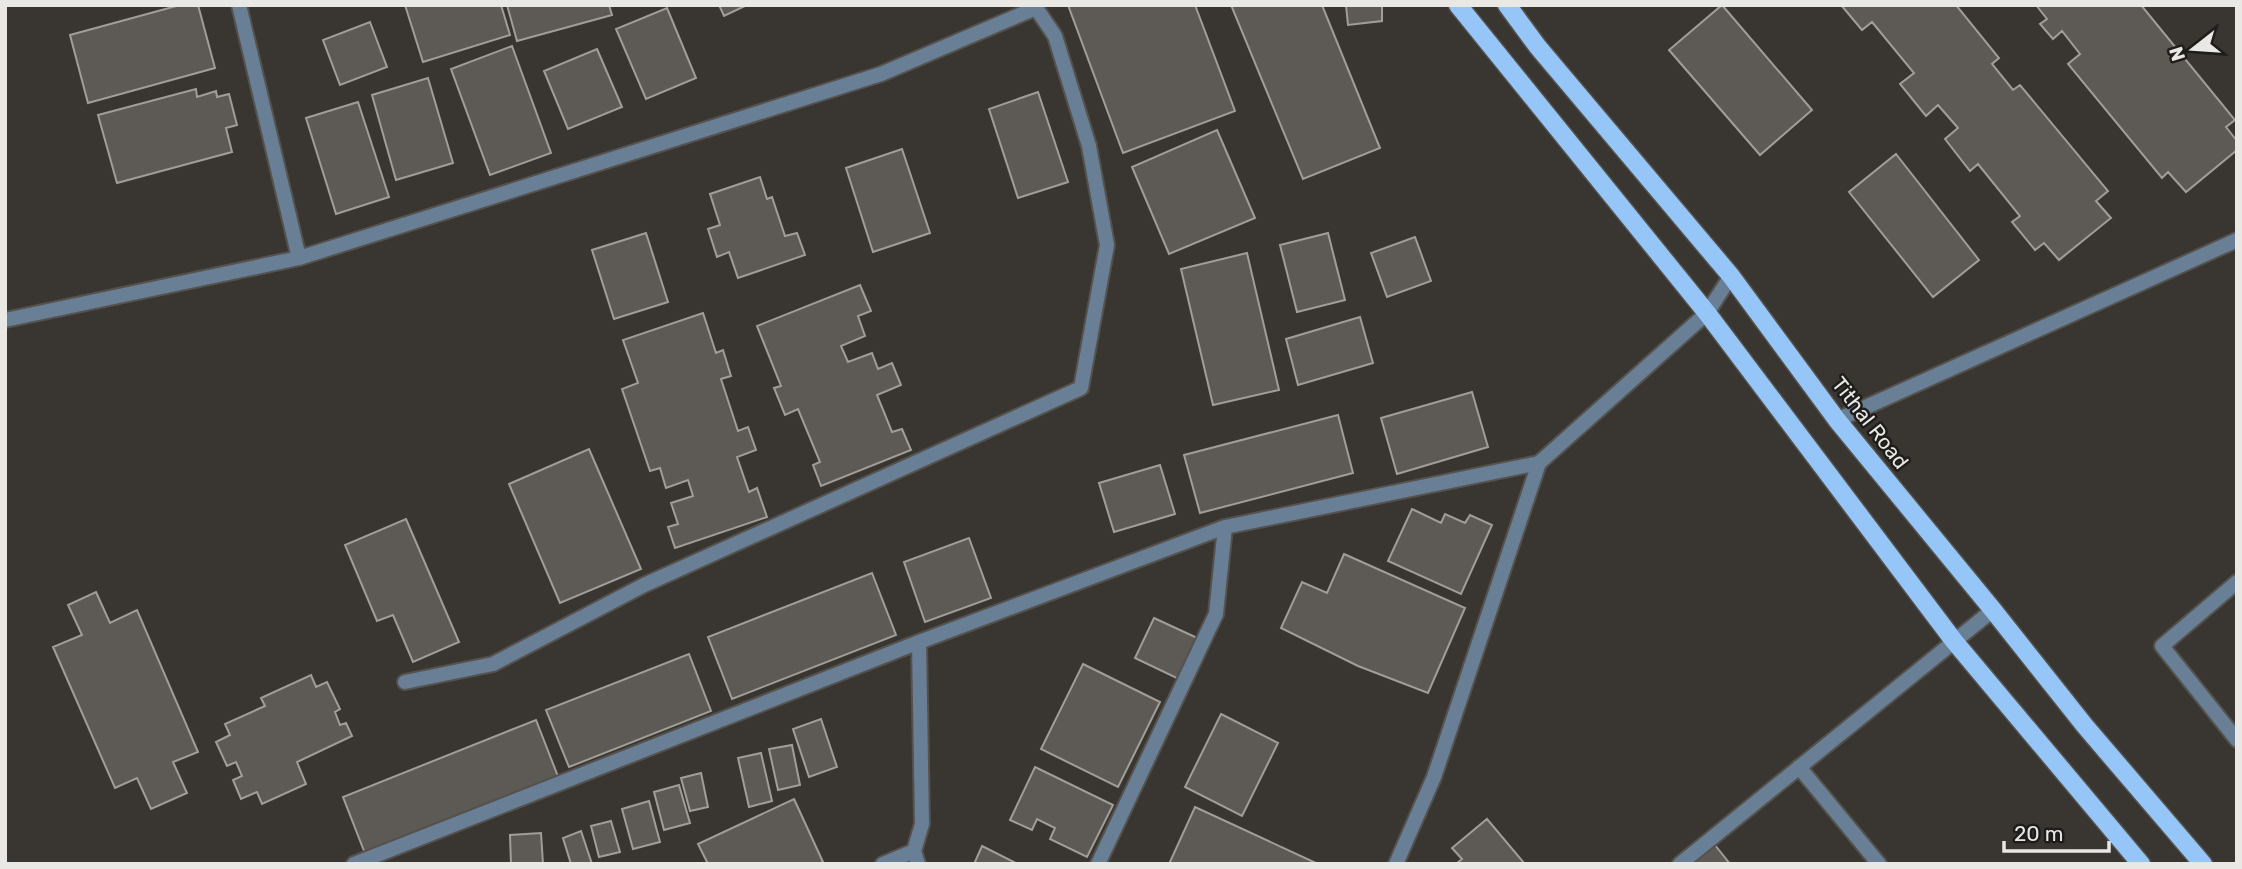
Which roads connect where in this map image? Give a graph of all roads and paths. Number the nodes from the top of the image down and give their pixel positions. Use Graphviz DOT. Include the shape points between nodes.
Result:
graph roads {
  1 [pos="239,5"];
  2 [pos="1458,5"];
  3 [pos="1507,5"];
  4 [pos="1036,7"];
  5 [pos="2237,240"];
  6 [pos="299,258"];
  7 [pos="1731,276"];
  8 [pos="1707,313"];
  9 [pos="5,320"];
  10 [pos="1837,420"];
  11 [pos="1539,463"];
  12 [pos="1225,527"];
  13 [pos="2237,582"];
  14 [pos="1993,610"];
  15 [pos="1954,641"];
  16 [pos="919,642"];
  17 [pos="405,682"];
  18 [pos="2237,740"];
  19 [pos="1799,767"];
  20 [pos="916,857"];
  21 [pos="354,864"];
  22 [pos="883,864"];
  23 [pos="1098,864"];
  24 [pos="1396,864"];
  25 [pos="1680,864"];
  26 [pos="1879,864"];
  27 [pos="2141,864"];
  28 [pos="2203,864"];
  1 -- 6 [label="street"];
  2 -- 8 [label="main road"];
  3 -- 7 [label="main road, Tithal Road"];
  4 -- 6 [label="street" via="881,74"];
  4 -- 17 [label="street" via="1055,36 1088,146 1107,245 1081,388 644,585 493,664"];
  5 -- 10 [label="street"];
  6 -- 9 [label="street"];
  7 -- 8 [label="street"];
  7 -- 10 [label="main road, Tithal Road"];
  8 -- 11 [label="street"];
  8 -- 15 [label="main road"];
  10 -- 14 [label="main road, Tithal Road"];
  11 -- 12 [label="street"];
  11 -- 24 [label="street" via="1434,777"];
  12 -- 16 [label="street"];
  12 -- 23 [label="street" via="1216,614"];
  13 -- 18 [label="street" via="2162,646"];
  14 -- 15 [label="street"];
  14 -- 28 [label="main road, Tithal Road" via="2084,726"];
  15 -- 19 [label="street"];
  15 -- 27 [label="main road"];
  16 -- 20 [label="street" via="922,824"];
  16 -- 21 [label="street"];
  19 -- 25 [label="street"];
  19 -- 26 [label="street"];
  20 -- 22 [label="street"];
}
